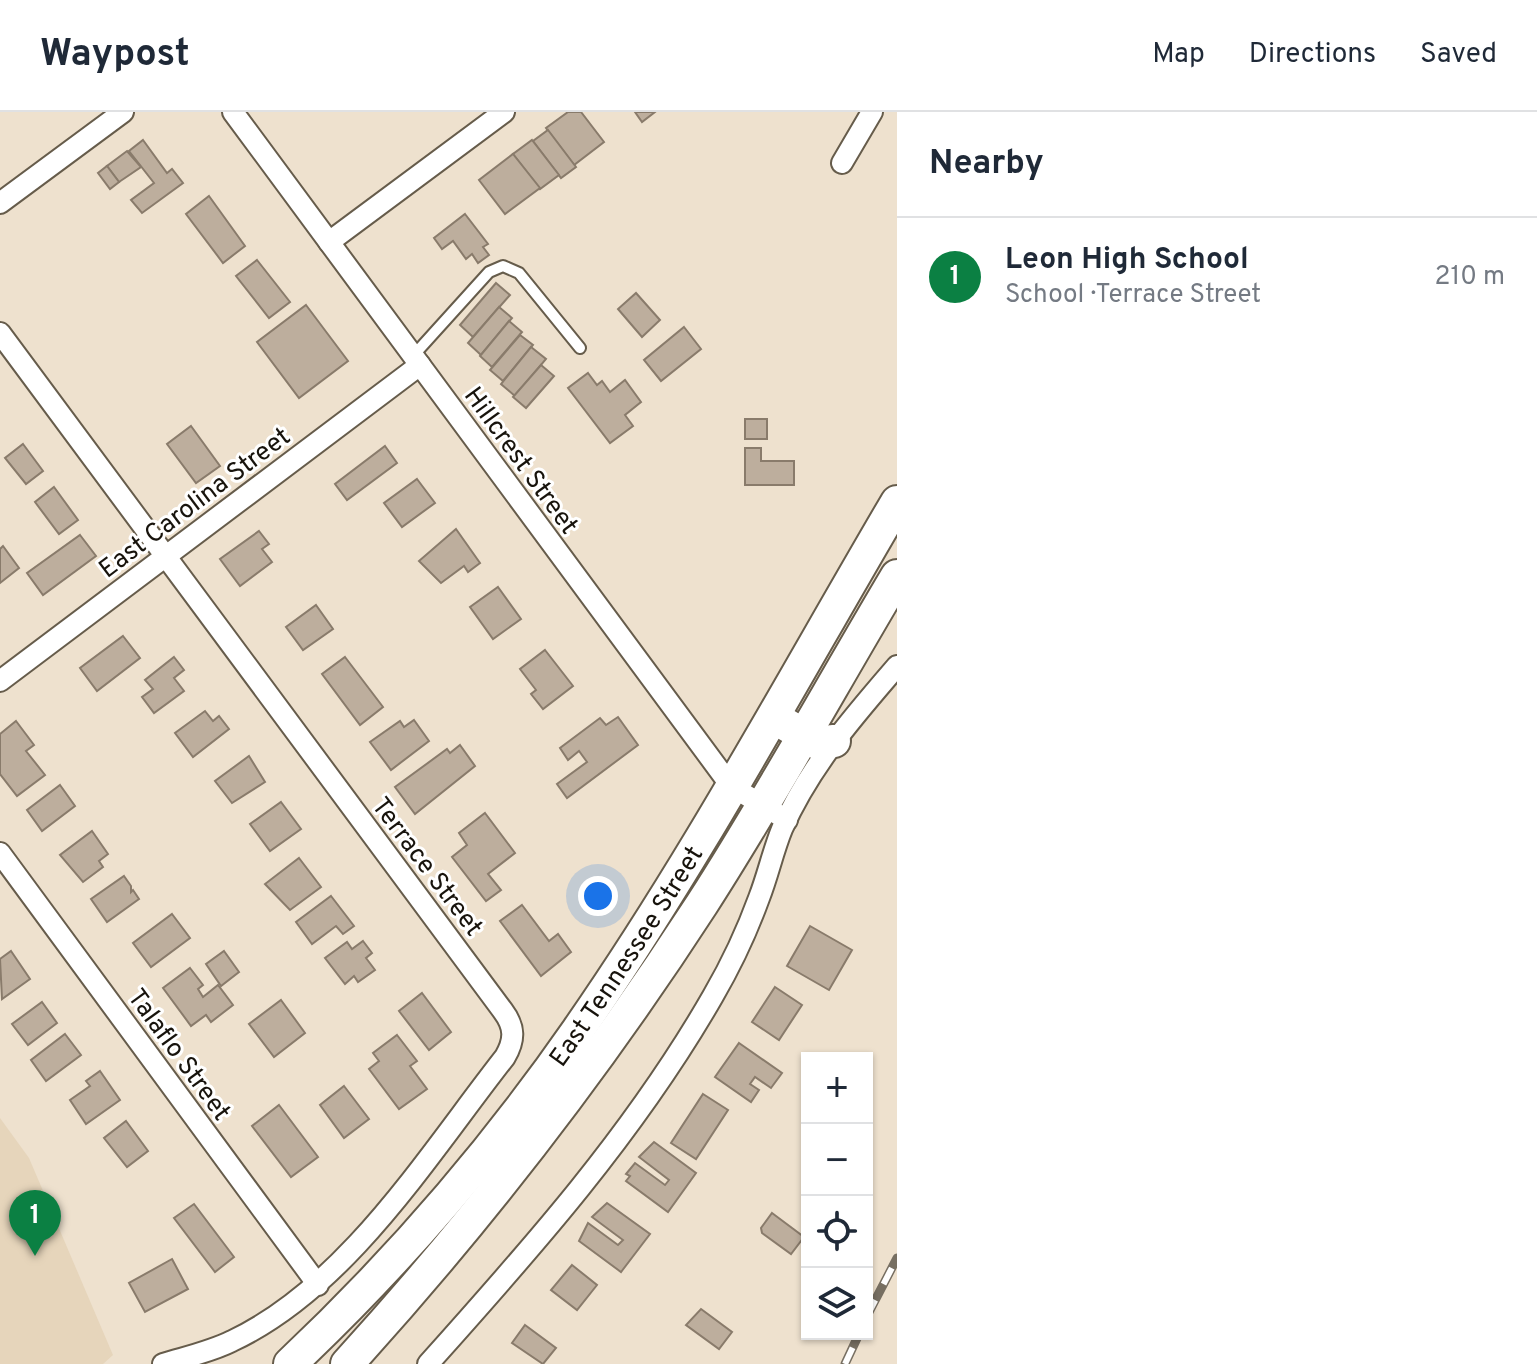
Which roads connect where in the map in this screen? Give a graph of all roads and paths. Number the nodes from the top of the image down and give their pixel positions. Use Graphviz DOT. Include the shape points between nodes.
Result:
graph roads {
  1 [pos="123,112"];
  2 [pos="233,112"];
  3 [pos="504,112"];
  4 [pos="872,112"];
  5 [pos="842,163"];
  6 [pos="0,203"];
  7 [pos="329,242"];
  8 [pos="0,333"];
  9 [pos="580,348"];
  10 [pos="417,360"];
  11 [pos="897,502"];
  12 [pos="164,557"];
  13 [pos="897,576"];
  14 [pos="896,667"];
  15 [pos="0,681"];
  16 [pos="771,716"];
  17 [pos="818,738"];
  18 [pos="731,786"];
  19 [pos="774,812"];
  20 [pos="0,853"];
  21 [pos="318,1285"];
  22 [pos="163,1364"];
  23 [pos="290,1364"];
  24 [pos="347,1364"];
  25 [pos="428,1364"];
  1 -- 6 [label="street"];
  2 -- 7 [label="street, Hillcrest Street"];
  3 -- 7 [label="street"];
  4 -- 5 [label="street"];
  7 -- 10 [label="street, Hillcrest Street"];
  8 -- 12 [label="street, Terrace Street"];
  9 -- 10 [label="lane" via="519,273 503,266 489,272"];
  10 -- 12 [label="street, East Carolina Street"];
  10 -- 18 [label="street, Hillcrest Street"];
  11 -- 16 [label="main road, East Tennessee Street"];
  12 -- 15 [label="street, East Carolina Street"];
  12 -- 21 [label="street, Terrace Street" via="494,998 513,1032 505,1057 353,1250"];
  13 -- 17 [label="main road, East Tennessee Street"];
  14 -- 17 [label="street"];
  16 -- 17 [label="main road"];
  16 -- 18 [label="main road, East Tennessee Street"];
  17 -- 19 [label="main road, East Tennessee Street"];
  18 -- 19 [label="street, Hillcrest Street"];
  18 -- 23 [label="main road, East Tennessee Street" via="634,947 532,1093 412,1240"];
  19 -- 24 [label="main road, East Tennessee Street" via="566,1097 436,1262"];
  19 -- 25 [label="street, East Tennessee Street" via="735,953 658,1085 532,1248"];
  20 -- 21 [label="street, Talaflo Street"];
  21 -- 22 [label="street, Terrace Street" via="234,1340"];
}
